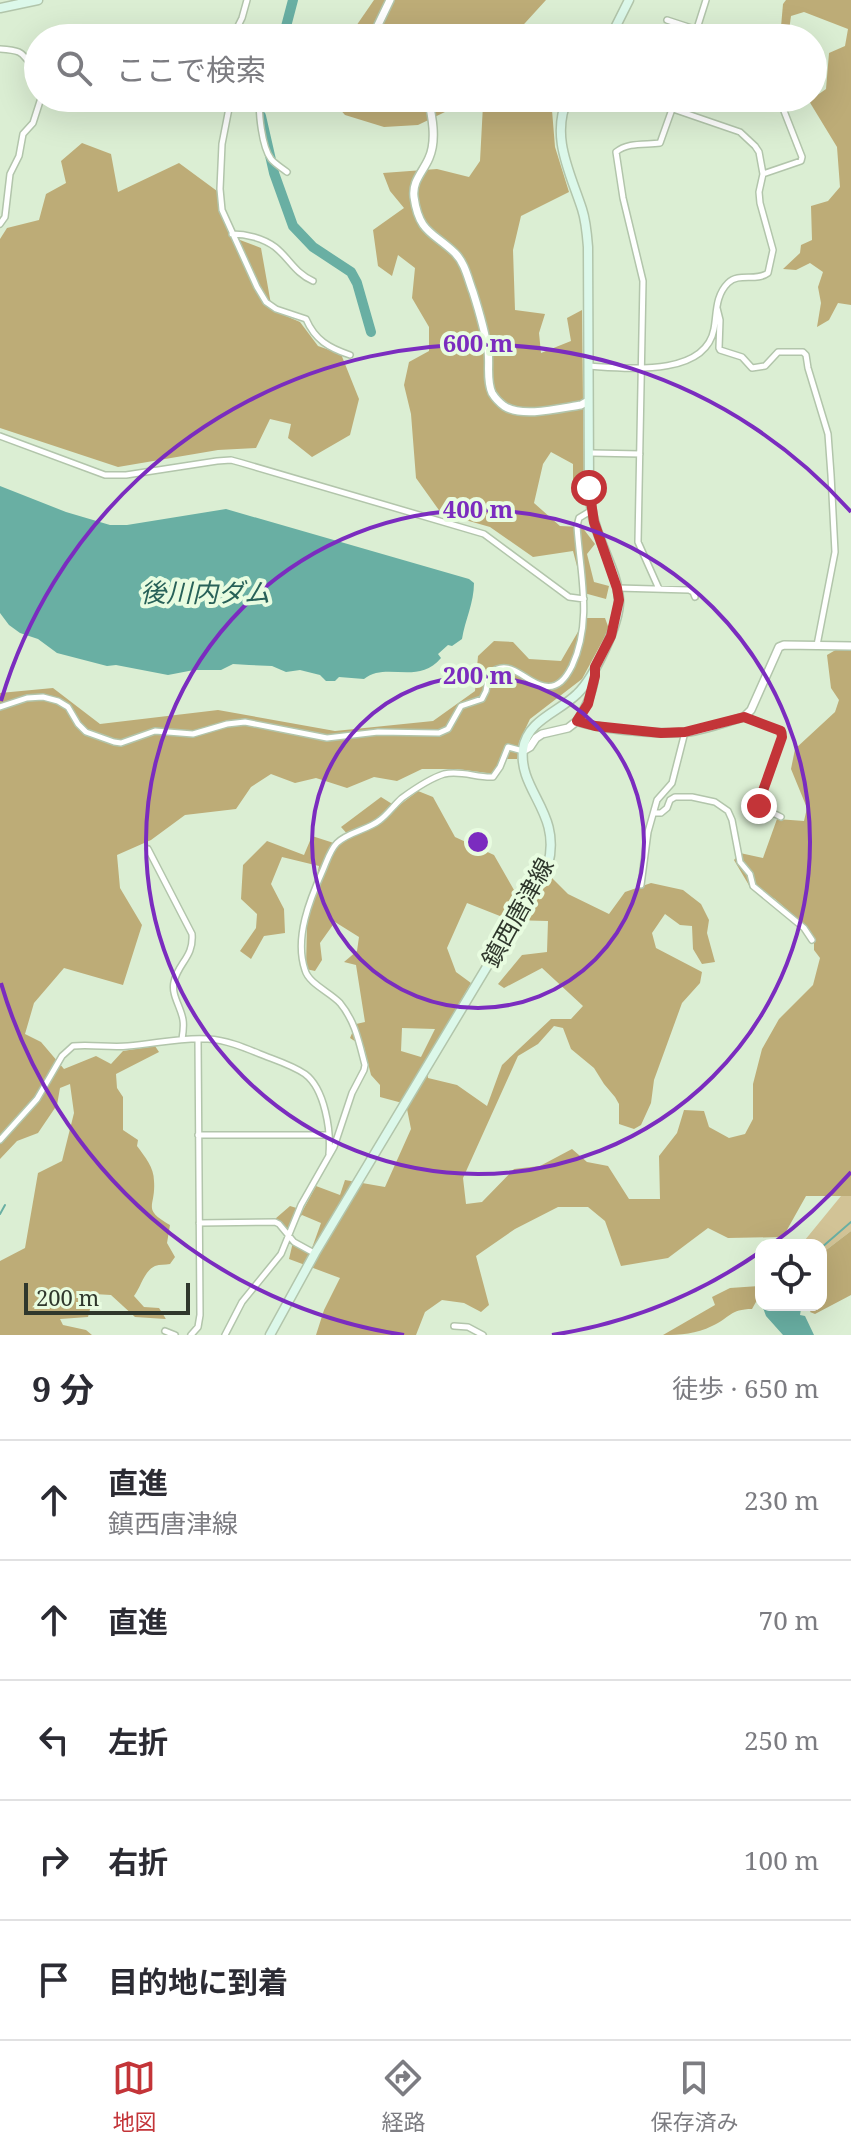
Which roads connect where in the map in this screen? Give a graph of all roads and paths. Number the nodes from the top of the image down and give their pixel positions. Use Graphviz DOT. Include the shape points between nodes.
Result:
graph roads {
  1 [pos="38,0"];
  2 [pos="247,0"];
  3 [pos="390,0"];
  4 [pos="629,0"];
  5 [pos="706,0"];
  6 [pos="0,8"];
  7 [pos="667,20"];
  8 [pos="239,24"];
  9 [pos="378,24"];
  10 [pos="617,24"];
  11 [pos="679,24"];
  12 [pos="699,24"];
  13 [pos="0,49"];
  14 [pos="24,53"];
  15 [pos="37,112"];
  16 [pos="228,112"];
  17 [pos="258,112"];
  18 [pos="430,112"];
  19 [pos="563,112"];
  20 [pos="672,112"];
  21 [pos="682,112"];
  22 [pos="784,112"];
  23 [pos="287,172"];
  24 [pos="763,174"];
  25 [pos="0,224"];
  26 [pos="232,234"];
  27 [pos="310,280"];
  28 [pos="716,306"];
  29 [pos="350,355"];
  30 [pos="588,366"];
  31 [pos="641,368"];
  32 [pos="588,401"];
  33 [pos="0,436"];
  34 [pos="592,453"];
  35 [pos="640,454"];
  36 [pos="592,510"];
  37 [pos="617,588"];
  38 [pos="659,589"];
  39 [pos="695,597"];
  40 [pos="584,599"];
  41 [pos="817,645"];
  42 [pos="851,646"];
  43 [pos="595,667"];
  44 [pos="0,707"];
  45 [pos="744,717"];
  46 [pos="577,721"];
  47 [pos="685,732"];
  48 [pos="523,751"];
  49 [pos="654,813"];
  50 [pos="781,817"];
  51 [pos="148,849"];
  52 [pos="641,885"];
  53 [pos="812,940"];
  54 [pos="182,1039"];
  55 [pos="198,1039"];
  56 [pos="198,1135"];
  57 [pos="330,1135"];
  58 [pos="0,1140"];
  59 [pos="329,1155"];
  60 [pos="199,1223"];
  61 [pos="289,1237"];
  62 [pos="315,1253"];
  63 [pos="454,1326"];
  64 [pos="165,1331"];
  65 [pos="175,1335"];
  66 [pos="191,1335"];
  67 [pos="225,1335"];
  68 [pos="270,1335"];
  69 [pos="483,1335"];
  1 -- 6 [label="main road"];
  2 -- 8 [label="street"];
  3 -- 9 [label="street"];
  4 -- 10 [label="main road"];
  5 -- 12 [label="street"];
  7 -- 11 [label="street"];
  13 -- 14 [label="street"];
  15 -- 25 [label="street" via="23,134"];
  16 -- 26 [label="street" via="220,189"];
  17 -- 23 [label="street" via="266,150"];
  18 -- 32 [label="street" via="433,145 416,180 416,206 430,234 457,255 465,269 488,352 493,395 502,405 525,412"];
  19 -- 30 [label="main road" via="560,142 586,226"];
  20 -- 31 [label="street" via="660,143 637,143 616,152 643,281"];
  21 -- 24 [label="street" via="740,132 759,152"];
  22 -- 24 [label="street" via="801,161"];
  24 -- 28 [label="street" via="760,203 773,250 768,273 735,278"];
  26 -- 27 [label="street" via="273,246"];
  26 -- 29 [label="street" via="266,302 306,319 321,341"];
  28 -- 31 [label="street" via="713,334 699,354"];
  28 -- 41 [label="street" via="720,350 742,357 752,368 765,366 778,352 806,355 828,434 835,552"];
  30 -- 31 [label="street"];
  30 -- 32 [label="main road"];
  31 -- 35 [label="street"];
  32 -- 36 [label="main road"];
  33 -- 40 [label="street" via="105,475 231,460 484,534 569,597"];
  34 -- 35 [label="street"];
  35 -- 38 [label="street" via="638,542"];
  36 -- 37 [label="main road"];
  36 -- 40 [label="street" via="579,518 577,526"];
  37 -- 38 [label="street"];
  37 -- 43 [label="main road" via="615,623"];
  38 -- 39 [label="street" via="689,590"];
  40 -- 44 [label="street" via="583,633 564,680 544,686 513,669 498,668 489,674 482,699 461,706 448,729 439,733 327,738 245,722 193,734 155,731 121,743 86,732 58,701 27,698"];
  41 -- 42 [label="street"];
  41 -- 45 [label="street" via="779,647"];
  43 -- 46 [label="street" via="588,704"];
  43 -- 48 [label="main road" via="579,693 531,730"];
  45 -- 47 [label="street"];
  45 -- 50 [label="street" via="783,733 759,802"];
  46 -- 47 [label="street"];
  46 -- 48 [label="street" via="542,734"];
  47 -- 49 [label="street" via="672,783 657,800"];
  48 -- 59 [label="street" via="508,747 493,777 459,773 434,778 375,824 337,843 330,853 303,922 304,966 309,978 354,1023 365,1065"];
  48 -- 62 [label="main road, 鎮西唐津線" via="526,773 551,833 548,865"];
  49 -- 52 [label="street"];
  49 -- 53 [label="street" via="661,813 675,797 715,802 728,811 740,862 753,886"];
  51 -- 54 [label="street" via="192,934 190,954 173,987 183,1018"];
  54 -- 55 [label="street"];
  54 -- 58 [label="street" via="73,1046 37,1099"];
  55 -- 56 [label="street"];
  55 -- 57 [label="street" via="241,1046 303,1072 315,1086"];
  56 -- 57 [label="street"];
  56 -- 60 [label="street"];
  57 -- 59 [label="street"];
  59 -- 61 [label="street"];
  60 -- 61 [label="street" via="275,1222"];
  60 -- 66 [label="street" via="200,1315"];
  61 -- 62 [label="street"];
  61 -- 67 [label="street"];
  62 -- 68 [label="main road, 鎮西唐津線"];
  63 -- 69 [label="street"];
  64 -- 65 [label="street"];
}
